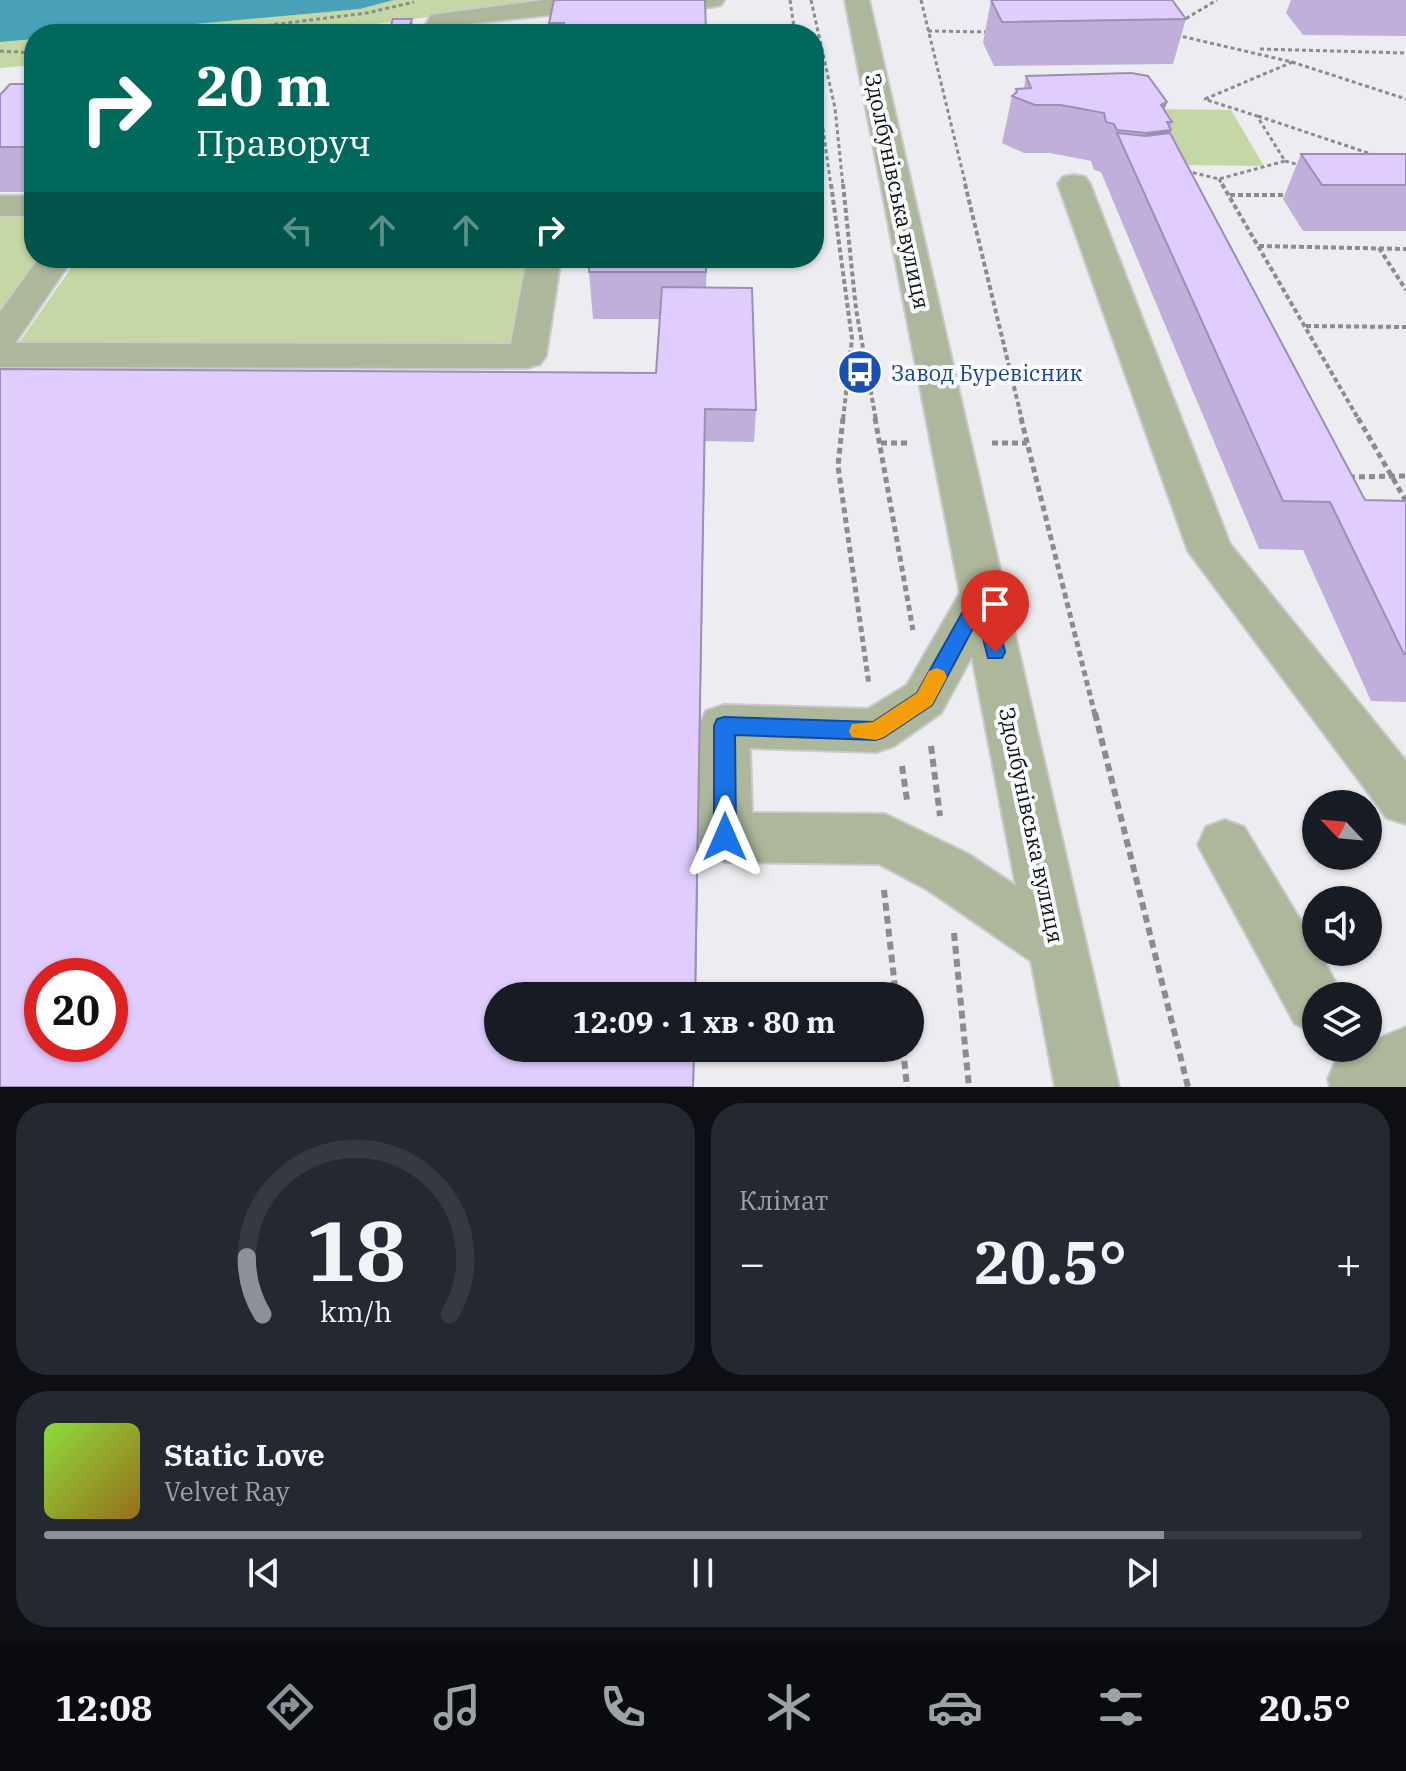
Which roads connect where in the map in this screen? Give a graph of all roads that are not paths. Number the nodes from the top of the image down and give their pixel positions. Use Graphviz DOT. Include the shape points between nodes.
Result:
graph roads {
  1 [pos="665,0"];
  2 [pos="712,0"];
  3 [pos="857,0"];
  4 [pos="438,24"];
  5 [pos="1074,184"];
  6 [pos="0,206"];
  7 [pos="24,206"];
  8 [pos="49,268"];
  9 [pos="542,268"];
  10 [pos="0,338"];
  11 [pos="0,355"];
  12 [pos="983,593"];
  13 [pos="1406,801"];
  14 [pos="1225,845"];
  15 [pos="1058,946"];
  16 [pos="1304,982"];
  17 [pos="1087,1087"];
  1 -- 2 [label="street"];
  1 -- 4 [label="street" via="557,6"];
  3 -- 12 [label="street, Здолбунівська вулиця"];
  5 -- 13 [label="street" via="1210,551"];
  6 -- 7 [label="street"];
  8 -- 10 [label="street"];
  9 -- 11 [label="street" via="527,356"];
  12 -- 15 [label="street, Здолбунівська вулиця"];
  12 -- 15 [label="street" via="924,699 876,731 724,726 725,837 885,839 948,872"];
  14 -- 16 [label="street"];
  15 -- 17 [label="street, Здолбунівська вулиця"];
}
